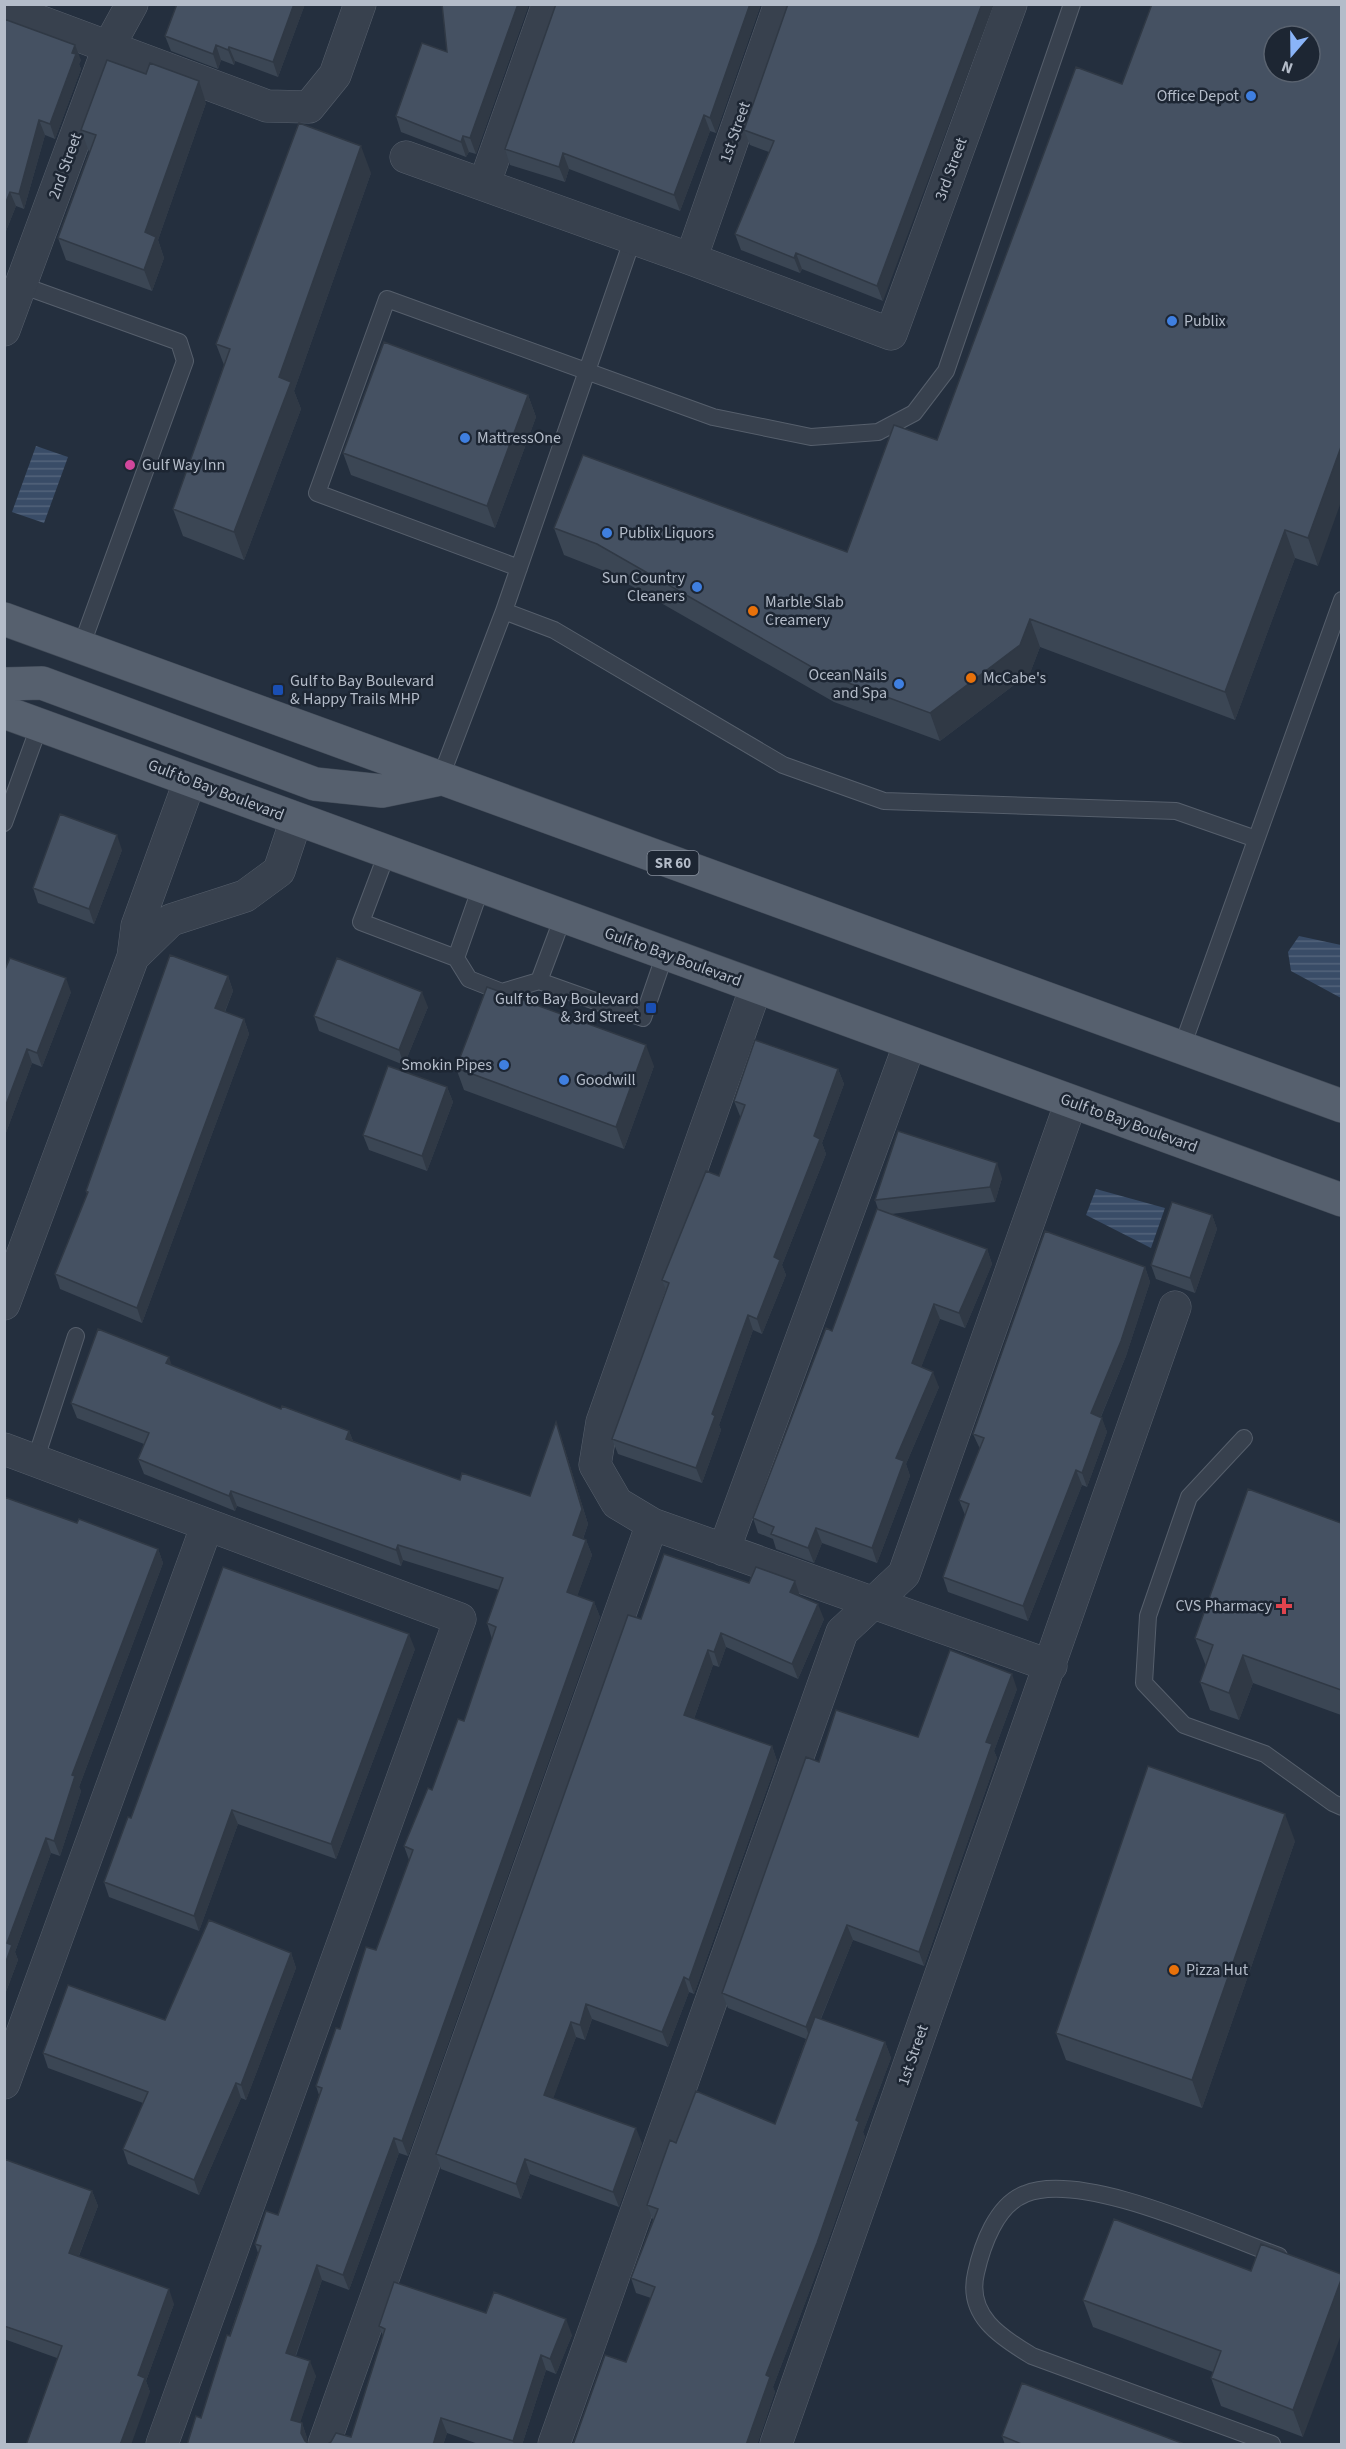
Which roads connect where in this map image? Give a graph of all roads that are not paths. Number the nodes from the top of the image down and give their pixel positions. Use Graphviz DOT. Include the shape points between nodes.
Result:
graph roads {
  1 [pos="132,4"];
  2 [pos="360,4"];
  3 [pos="548,4"];
  4 [pos="780,4"];
  5 [pos="1011,4"];
  6 [pos="1072,4"];
  7 [pos="4,8"];
  8 [pos="109,46"];
  9 [pos="406,156"];
  10 [pos="484,185"];
  11 [pos="633,238"];
  12 [pos="691,259"];
  13 [pos="21,285"];
  14 [pos="4,330"];
  15 [pos="587,372"];
  16 [pos="519,568"];
  17 [pos="1341,600"];
  18 [pos="504,611"];
  19 [pos="4,619"];
  20 [pos="81,647"];
  21 [pos="4,684"];
  22 [pos="4,712"];
  23 [pos="40,724"];
  24 [pos="440,778"];
  25 [pos="190,780"];
  26 [pos="296,820"];
  27 [pos="4,823"];
  28 [pos="1256,839"];
  29 [pos="387,853"];
  30 [pos="481,887"];
  31 [pos="563,917"];
  32 [pos="665,954"];
  33 [pos="133,957"];
  34 [pos="456,958"];
  35 [pos="540,981"];
  36 [pos="756,987"];
  37 [pos="910,1043"];
  38 [pos="1182,1047"];
  39 [pos="1071,1102"];
  40 [pos="1341,1106"];
  41 [pos="1341,1200"];
  42 [pos="4,1304"];
  43 [pos="1175,1308"];
  44 [pos="76,1336"];
  45 [pos="1244,1438"];
  46 [pos="4,1449"];
  47 [pos="35,1461"];
  48 [pos="652,1524"];
  49 [pos="207,1525"];
  50 [pos="724,1550"];
  51 [pos="874,1602"];
  52 [pos="1051,1666"];
  53 [pos="1341,1807"];
  54 [pos="4,2083"];
  55 [pos="1297,2263"];
  56 [pos="162,2445"];
  57 [pos="324,2445"];
  58 [pos="554,2445"];
  59 [pos="776,2445"];
  60 [pos="1272,2445"];
  1 -- 8 [label="street, 2nd Street"];
  2 -- 8 [label="street" via="336,75 309,107 267,106"];
  3 -- 10 [label="street"];
  4 -- 12 [label="street, 1st Street"];
  5 -- 12 [label="street, 3rd Street" via="891,334"];
  6 -- 15 [label="lane" via="946,372 914,413 878,432 811,437 713,417"];
  7 -- 8 [label="street"];
  8 -- 13 [label="street, 2nd Street"];
  9 -- 10 [label="street"];
  10 -- 11 [label="street"];
  11 -- 12 [label="street"];
  11 -- 15 [label="lane"];
  13 -- 14 [label="street, 2nd Street"];
  13 -- 20 [label="lane" via="179,342 185,362"];
  15 -- 16 [label="lane"];
  15 -- 16 [label="lane" via="387,299 317,493"];
  16 -- 18 [label="lane"];
  17 -- 28 [label="lane"];
  18 -- 24 [label="lane"];
  18 -- 28 [label="lane" via="554,630 783,765 884,801 1176,811"];
  19 -- 20 [label="main road, SR 60"];
  20 -- 24 [label="main road, SR 60"];
  21 -- 24 [label="main road" via="42,683 315,784 382,791"];
  22 -- 23 [label="main road, Gulf to Bay Boulevard"];
  23 -- 25 [label="main road, Gulf to Bay Boulevard"];
  23 -- 27 [label="lane"];
  24 -- 38 [label="main road, SR 60"];
  25 -- 26 [label="main road, Gulf to Bay Boulevard"];
  25 -- 33 [label="street" via="137,926"];
  26 -- 29 [label="main road, Gulf to Bay Boulevard"];
  26 -- 33 [label="street" via="279,871 245,896 171,920"];
  28 -- 38 [label="lane"];
  29 -- 30 [label="main road, Gulf to Bay Boulevard"];
  29 -- 34 [label="lane" via="360,922"];
  30 -- 31 [label="main road, Gulf to Bay Boulevard"];
  30 -- 34 [label="lane"];
  31 -- 32 [label="main road, Gulf to Bay Boulevard"];
  31 -- 35 [label="lane"];
  32 -- 35 [label="lane" via="643,1018"];
  32 -- 36 [label="main road, Gulf to Bay Boulevard"];
  33 -- 42 [label="street"];
  34 -- 35 [label="lane" via="469,979 502,992"];
  36 -- 37 [label="main road, Gulf to Bay Boulevard"];
  36 -- 48 [label="street" via="602,1422 595,1465 617,1503"];
  37 -- 39 [label="main road, Gulf to Bay Boulevard"];
  37 -- 50 [label="street"];
  38 -- 40 [label="main road, SR 60"];
  39 -- 41 [label="main road, Gulf to Bay Boulevard"];
  39 -- 51 [label="street" via="904,1574"];
  43 -- 52 [label="street, 1st Street"];
  44 -- 47 [label="lane"];
  45 -- 53 [label="lane" via="1189,1497 1148,1616 1144,1683 1184,1725 1265,1754"];
  46 -- 47 [label="street"];
  47 -- 49 [label="street"];
  48 -- 50 [label="street"];
  48 -- 57 [label="street"];
  49 -- 54 [label="street"];
  49 -- 56 [label="street" via="460,1619"];
  50 -- 51 [label="street"];
  51 -- 52 [label="street"];
  51 -- 58 [label="street" via="842,1632"];
  52 -- 59 [label="street, 1st Street"];
  55 -- 60 [label="lane" via="1108,2194 1067,2188 1024,2194 1000,2214 983,2243 973,2286 981,2317 999,2337 1032,2356"];
}
